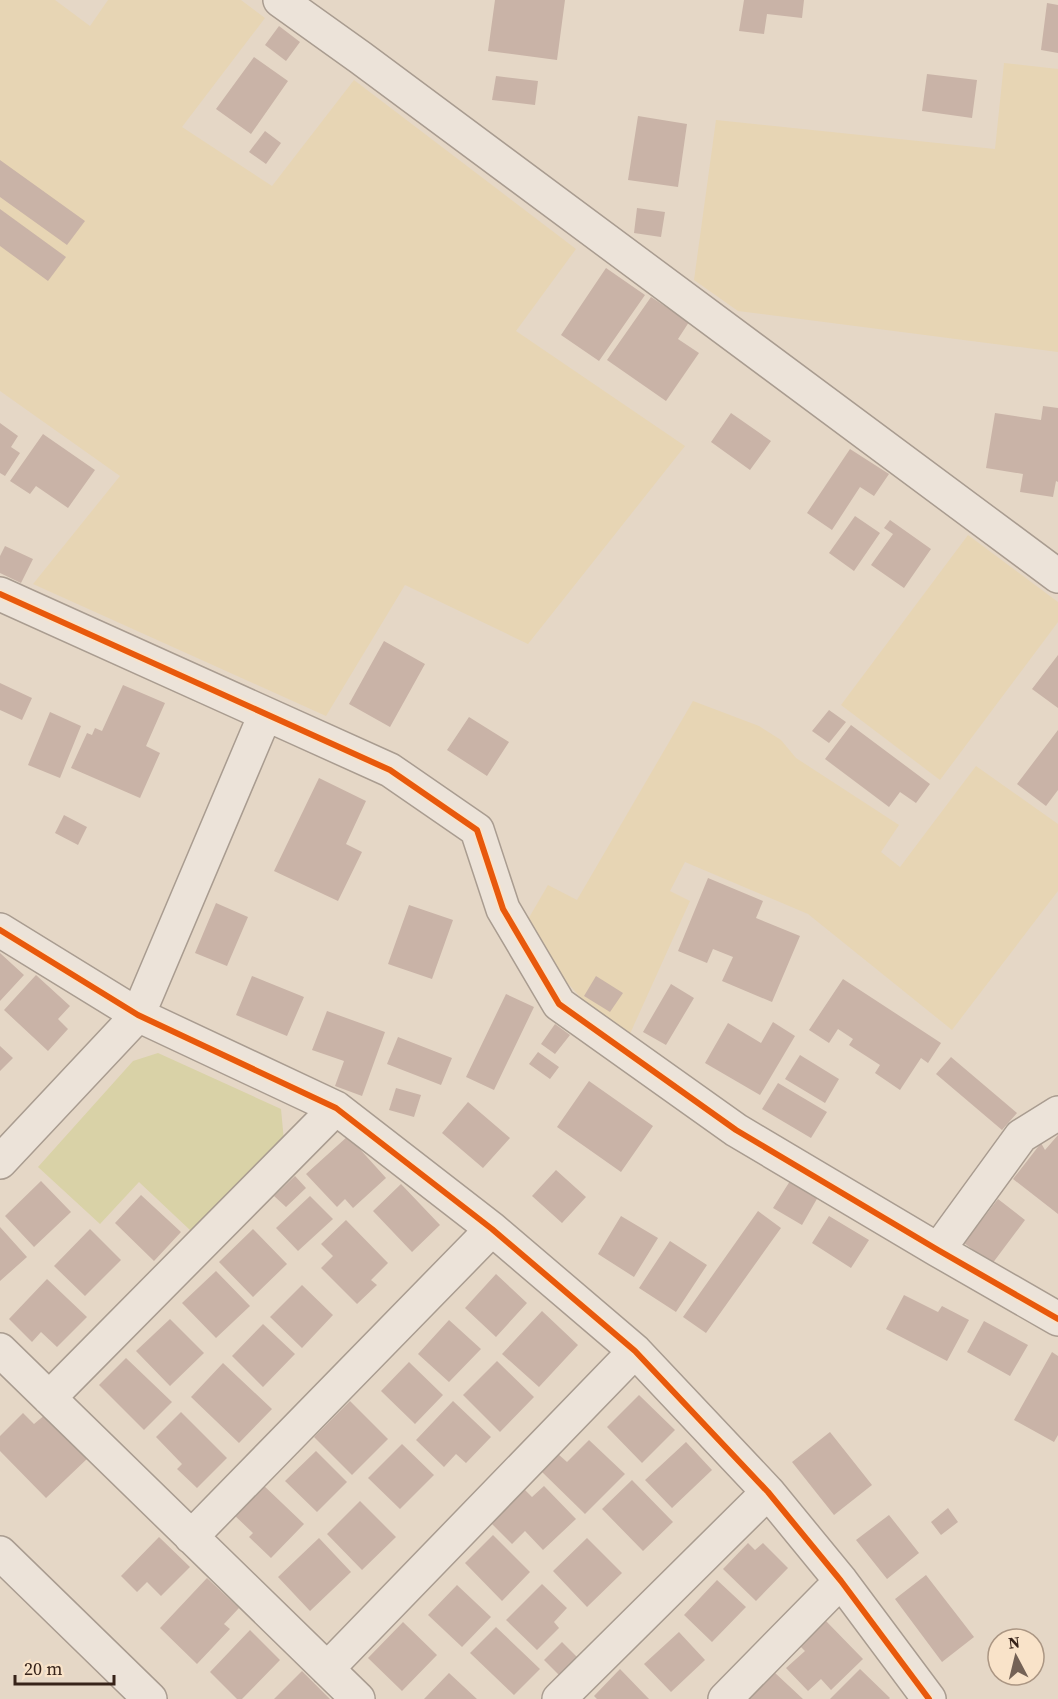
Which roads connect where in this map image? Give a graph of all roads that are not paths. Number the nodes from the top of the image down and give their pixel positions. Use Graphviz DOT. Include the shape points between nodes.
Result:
graph roads {
  1 [pos="280,0"];
  2 [pos="1058,576"];
  3 [pos="0,594"];
  4 [pos="266,715"];
  5 [pos="0,930"];
  6 [pos="138,1015"];
  7 [pos="336,1108"];
  8 [pos="1058,1113"];
  9 [pos="0,1162"];
  10 [pos="492,1229"];
  11 [pos="938,1250"];
  12 [pos="1058,1318"];
  13 [pos="0,1350"];
  14 [pos="635,1351"];
  15 [pos="49,1398"];
  16 [pos="768,1492"];
  17 [pos="191,1536"];
  18 [pos="0,1553"];
  19 [pos="841,1581"];
  20 [pos="327,1669"];
  21 [pos="150,1699"];
  22 [pos="358,1699"];
  23 [pos="559,1699"];
  24 [pos="725,1699"];
  25 [pos="928,1699"];
  1 -- 2 [label="street"];
  3 -- 4 [label="street"];
  4 -- 6 [label="street"];
  4 -- 11 [label="street" via="390,770 477,830 502,909 559,1004 736,1130"];
  5 -- 6 [label="street"];
  6 -- 7 [label="street"];
  6 -- 9 [label="street"];
  7 -- 10 [label="street"];
  7 -- 15 [label="street"];
  8 -- 11 [label="street" via="1021,1136"];
  10 -- 14 [label="street"];
  10 -- 17 [label="street"];
  11 -- 12 [label="street"];
  13 -- 15 [label="street"];
  14 -- 16 [label="street"];
  14 -- 20 [label="street"];
  15 -- 17 [label="street"];
  16 -- 19 [label="street"];
  16 -- 23 [label="street"];
  17 -- 20 [label="street"];
  18 -- 21 [label="street"];
  19 -- 24 [label="street"];
  19 -- 25 [label="street"];
  20 -- 22 [label="street"];
}
